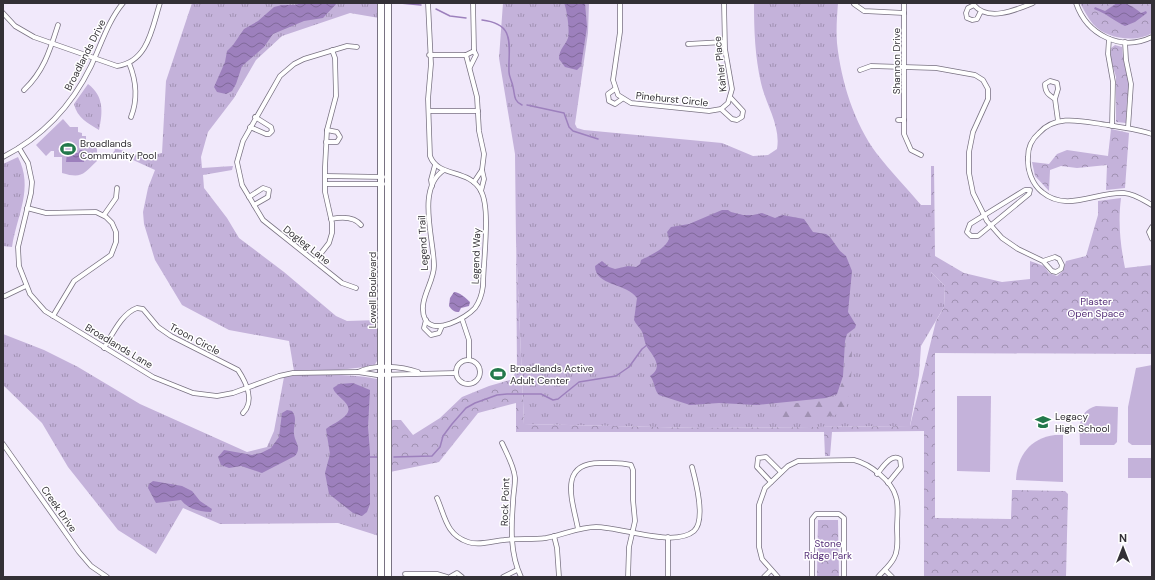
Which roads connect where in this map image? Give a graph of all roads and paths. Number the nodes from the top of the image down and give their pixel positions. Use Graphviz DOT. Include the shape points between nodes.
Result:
graph roads {
  1 [pos="123,3"];
  2 [pos="160,3"];
  3 [pos="381,3"];
  4 [pos="388,3"];
  5 [pos="428,3"];
  6 [pos="473,3"];
  7 [pos="620,3"];
  8 [pos="724,3"];
  9 [pos="904,3"];
  10 [pos="1033,3"];
  11 [pos="1076,3"];
  12 [pos="854,4"];
  13 [pos="974,4"];
  14 [pos="981,11"];
  15 [pos="3,12"];
  16 [pos="904,13"];
  17 [pos="58,25"];
  18 [pos="1152,37"];
  19 [pos="1109,39"];
  20 [pos="724,42"];
  21 [pos="1125,42"];
  22 [pos="52,44"];
  23 [pos="688,44"];
  24 [pos="357,47"];
  25 [pos="332,50"];
  26 [pos="474,51"];
  27 [pos="429,55"];
  28 [pos="466,55"];
  29 [pos="94,59"];
  30 [pos="129,63"];
  31 [pos="470,67"];
  32 [pos="904,67"];
  33 [pos="860,70"];
  34 [pos="615,89"];
  35 [pos="24,90"];
  36 [pos="731,98"];
  37 [pos="622,99"];
  38 [pos="1056,99"];
  39 [pos="721,109"];
  40 [pos="429,111"];
  41 [pos="478,111"];
  42 [pos="131,117"];
  43 [pos="255,117"];
  44 [pos="742,117"];
  45 [pos="898,120"];
  46 [pos="904,120"];
  47 [pos="1058,121"];
  48 [pos="1112,126"];
  49 [pos="250,127"];
  50 [pos="1128,128"];
  51 [pos="326,130"];
  52 [pos="1152,134"];
  53 [pos="326,142"];
  54 [pos="19,148"];
  55 [pos="921,155"];
  56 [pos="3,157"];
  57 [pos="434,165"];
  58 [pos="444,170"];
  59 [pos="482,170"];
  60 [pos="326,176"];
  61 [pos="384,177"];
  62 [pos="474,182"];
  63 [pos="326,184"];
  64 [pos="384,184"];
  65 [pos="432,186"];
  66 [pos="1036,187"];
  67 [pos="118,188"];
  68 [pos="1030,190"];
  69 [pos="481,191"];
  70 [pos="249,197"];
  71 [pos="1008,200"];
  72 [pos="254,205"];
  73 [pos="1152,205"];
  74 [pos="1013,207"];
  75 [pos="27,208"];
  76 [pos="983,215"];
  77 [pos="104,216"];
  78 [pos="331,219"];
  79 [pos="361,225"];
  80 [pos="990,226"];
  81 [pos="1152,227"];
  82 [pos="1152,239"];
  83 [pos="315,261"];
  84 [pos="1043,261"];
  85 [pos="26,286"];
  86 [pos="356,288"];
  87 [pos="5,296"];
  88 [pos="143,303"];
  89 [pos="141,308"];
  90 [pos="53,316"];
  91 [pos="462,319"];
  92 [pos="426,320"];
  93 [pos="442,326"];
  94 [pos="104,348"];
  95 [pos="469,360"];
  96 [pos="385,371"];
  97 [pos="358,372"];
  98 [pos="456,373"];
  99 [pos="246,388"];
  100 [pos="243,413"];
  101 [pos="502,443"];
  102 [pos="3,444"];
  103 [pos="5,450"];
  104 [pos="692,467"];
  105 [pos="781,472"];
  106 [pos="878,474"];
  107 [pos="771,482"];
  108 [pos="888,483"];
  109 [pos="437,498"];
  110 [pos="578,529"];
  111 [pos="633,532"];
  112 [pos="554,536"];
  113 [pos="668,537"];
  114 [pos="512,539"];
  115 [pos="517,570"];
  116 [pos="771,570"];
  117 [pos="885,570"];
  118 [pos="405,574"];
  119 [pos="107,577"];
  120 [pos="381,577"];
  121 [pos="388,577"];
  122 [pos="447,577"];
  123 [pos="450,577"];
  124 [pos="462,577"];
  125 [pos="503,577"];
  126 [pos="521,577"];
  127 [pos="559,577"];
  128 [pos="628,577"];
  129 [pos="668,577"];
  130 [pos="764,577"];
  131 [pos="778,577"];
  132 [pos="812,577"];
  133 [pos="844,577"];
  134 [pos="878,577"];
  135 [pos="892,577"];
  1 -- 29 [label="street, Broadlands Drive"];
  2 -- 30 [label="street" via="146,47 140,56"];
  3 -- 61 [label="main road, Lowell Boulevard"];
  4 -- 61 [label="main road, Lowell Boulevard"];
  5 -- 27 [label="street, Legend Trail"];
  6 -- 26 [label="street, Legend Way"];
  7 -- 34 [label="street, Pinehurst Circle" via="620,32 613,80"];
  8 -- 20 [label="street, Kahler Place"];
  9 -- 16 [label="street, Shannon Drive"];
  10 -- 14 [label="street" via="1002,13 990,14"];
  11 -- 19 [label="street" via="1083,19 1100,35"];
  12 -- 16 [label="street" via="864,11"];
  13 -- 14 [label="street"];
  13 -- 14 [label="street" via="968,8 967,18 977,19"];
  15 -- 22 [label="street" via="25,33"];
  16 -- 32 [label="street, Shannon Drive"];
  17 -- 22 [label="street"];
  18 -- 21 [label="street"];
  19 -- 21 [label="street"];
  19 -- 48 [label="street" via="1108,54 1113,82"];
  20 -- 23 [label="street"];
  20 -- 36 [label="street, Kahler Place" via="732,87"];
  21 -- 50 [label="street" via="1131,84"];
  22 -- 29 [label="street"];
  22 -- 35 [label="street" via="42,69"];
  24 -- 25 [label="street, Dogleg Lane" via="347,46"];
  25 -- 43 [label="street, Dogleg Lane" via="299,61 288,68 277,79"];
  25 -- 51 [label="street" via="335,58 336,104"];
  26 -- 28 [label="street"];
  26 -- 31 [label="street, Legend Way" via="476,55"];
  27 -- 28 [label="street"];
  27 -- 40 [label="street, Legend Trail"];
  28 -- 31 [label="street, Legend Way"];
  29 -- 30 [label="street" via="117,66"];
  29 -- 54 [label="street, Broadlands Drive" via="60,112"];
  30 -- 42 [label="street" via="135,84 135,104"];
  31 -- 41 [label="street, Legend Way"];
  32 -- 33 [label="street" via="871,66"];
  32 -- 46 [label="street, Shannon Drive"];
  32 -- 76 [label="street" via="939,69 985,78 989,94 973,132 968,162 973,193"];
  34 -- 37 [label="street, Pinehurst Circle"];
  34 -- 37 [label="street, Pinehurst Circle" via="608,94 609,101 615,104"];
  36 -- 39 [label="street, Pinehurst Circle"];
  36 -- 44 [label="street, Kahler Place" via="742,108"];
  37 -- 39 [label="street, Pinehurst Circle" via="634,104 709,111"];
  38 -- 47 [label="street"];
  39 -- 44 [label="street, Pinehurst Circle" via="734,120"];
  40 -- 41 [label="street"];
  40 -- 57 [label="street, Legend Trail" via="430,150"];
  41 -- 59 [label="street, Legend Way" via="484,154"];
  43 -- 49 [label="street, Dogleg Lane"];
  43 -- 49 [label="street" via="271,127 272,131 266,134"];
  45 -- 46 [label="street"];
  46 -- 55 [label="street, Shannon Drive" via="904,134 908,145 911,150"];
  47 -- 48 [label="street" via="1070,120"];
  47 -- 66 [label="street" via="1041,130 1029,148 1028,169"];
  48 -- 50 [label="street"];
  49 -- 70 [label="street, Dogleg Lane" via="240,146 237,162 239,178"];
  50 -- 52 [label="street"];
  51 -- 53 [label="street"];
  51 -- 53 [label="street" via="337,132 340,137 337,142"];
  53 -- 60 [label="street"];
  54 -- 56 [label="street, Broadlands Drive"];
  54 -- 75 [label="street, Broadlands Lane" via="28,163 31,175 31,193"];
  57 -- 58 [label="street"];
  57 -- 65 [label="street, Legend Trail"];
  58 -- 62 [label="street, Legend Way"];
  58 -- 65 [label="street, Legend Trail"];
  59 -- 62 [label="street"];
  59 -- 69 [label="street, Legend Way" via="484,179"];
  60 -- 61 [label="street"];
  60 -- 63 [label="street"];
  61 -- 64 [label="main road, Lowell Boulevard"];
  62 -- 69 [label="street, Legend Way"];
  63 -- 64 [label="street"];
  63 -- 78 [label="street"];
  64 -- 96 [label="main road, Lowell Boulevard"];
  65 -- 92 [label="street, Legend Trail" via="429,195 429,227 434,270 424,304"];
  66 -- 68 [label="street"];
  66 -- 73 [label="street" via="1047,196 1059,200 1072,201 1126,193"];
  67 -- 77 [label="street" via="116,198"];
  68 -- 71 [label="street"];
  68 -- 74 [label="street" via="1029,194"];
  69 -- 91 [label="street, Legend Way" via="486,218 483,288 477,305"];
  70 -- 72 [label="street, Dogleg Lane"];
  70 -- 72 [label="street" via="263,188 269,190 268,197"];
  71 -- 74 [label="street"];
  71 -- 76 [label="street"];
  72 -- 83 [label="street, Dogleg Lane" via="268,224"];
  74 -- 80 [label="street"];
  75 -- 77 [label="street" via="46,213 91,211"];
  75 -- 85 [label="street, Broadlands Lane" via="18,247 19,266"];
  76 -- 80 [label="street"];
  76 -- 80 [label="street" via="970,224 967,232 971,236 978,236"];
  77 -- 90 [label="street" via="112,223 116,232 113,251 107,259 74,281"];
  78 -- 79 [label="street" via="345,217"];
  78 -- 83 [label="street" via="331,240"];
  80 -- 84 [label="street" via="1010,245"];
  81 -- 82 [label="street" via="1149,234"];
  83 -- 86 [label="street, Dogleg Lane" via="342,283"];
  84 -- 84 [label="street" via="1055,257 1060,259 1061,269 1052,271"];
  85 -- 87 [label="street"];
  85 -- 90 [label="street, Broadlands Lane" via="35,300"];
  88 -- 89 [label="street"];
  89 -- 94 [label="street" via="134,309 121,321"];
  89 -- 99 [label="street, Troon Circle" via="164,332 236,366"];
  90 -- 94 [label="street, Broadlands Lane"];
  91 -- 93 [label="street, Legend Trail"];
  91 -- 95 [label="street" via="469,340"];
  92 -- 93 [label="street" via="431,325"];
  92 -- 93 [label="street, Legend Trail" via="424,328 431,335 439,332"];
  94 -- 99 [label="street, Broadlands Lane" via="154,377 193,393 217,396"];
  95 -- 98 [label="street" via="460,363"];
  95 -- 98 [label="street" via="478,366 477,379 471,383 463,382"];
  96 -- 97 [label="street, Broadlands Lane" via="366,375"];
  96 -- 97 [label="street, Broadlands Lane" via="366,368"];
  96 -- 98 [label="street, Broadlands Lane"];
  96 -- 120 [label="main road, Lowell Boulevard"];
  96 -- 121 [label="main road, Lowell Boulevard"];
  97 -- 99 [label="street, Broadlands Lane" via="292,373"];
  99 -- 100 [label="street, Troon Circle" via="250,402"];
  101 -- 114 [label="street, Rock Point" via="515,479"];
  102 -- 103 [label="street, Creek Drive"];
  103 -- 119 [label="street, Creek Drive" via="79,552 91,566"];
  104 -- 113 [label="street" via="700,521 690,534"];
  105 -- 106 [label="street" via="798,461 854,460 866,464"];
  105 -- 107 [label="street"];
  105 -- 107 [label="street" via="766,457 758,458 757,467"];
  106 -- 108 [label="street"];
  106 -- 108 [label="street" via="892,458 900,460 901,467"];
  107 -- 116 [label="street" via="762,494 759,505 760,553"];
  108 -- 117 [label="street" via="897,502 897,546 894,558"];
  109 -- 114 [label="street" via="447,526 460,539 476,544"];
  110 -- 111 [label="street" via="598,527"];
  110 -- 111 [label="street" via="570,486 572,475 586,464 624,463 631,465 633,470"];
  110 -- 112 [label="street"];
  111 -- 113 [label="street"];
  111 -- 128 [label="street" via="629,547"];
  112 -- 114 [label="street"];
  112 -- 127 [label="street" via="558,548"];
  113 -- 129 [label="street"];
  114 -- 115 [label="street, Rock Point"];
  115 -- 125 [label="street"];
  115 -- 126 [label="street, Rock Point"];
  116 -- 130 [label="street"];
  116 -- 131 [label="street"];
  117 -- 134 [label="street"];
  117 -- 135 [label="street"];
  118 -- 122 [label="street" via="438,574"];
  123 -- 124 [label="street" via="457,573"];
  132 -- 133 [label="street" via="812,517 816,514 839,514 844,518"];
}
